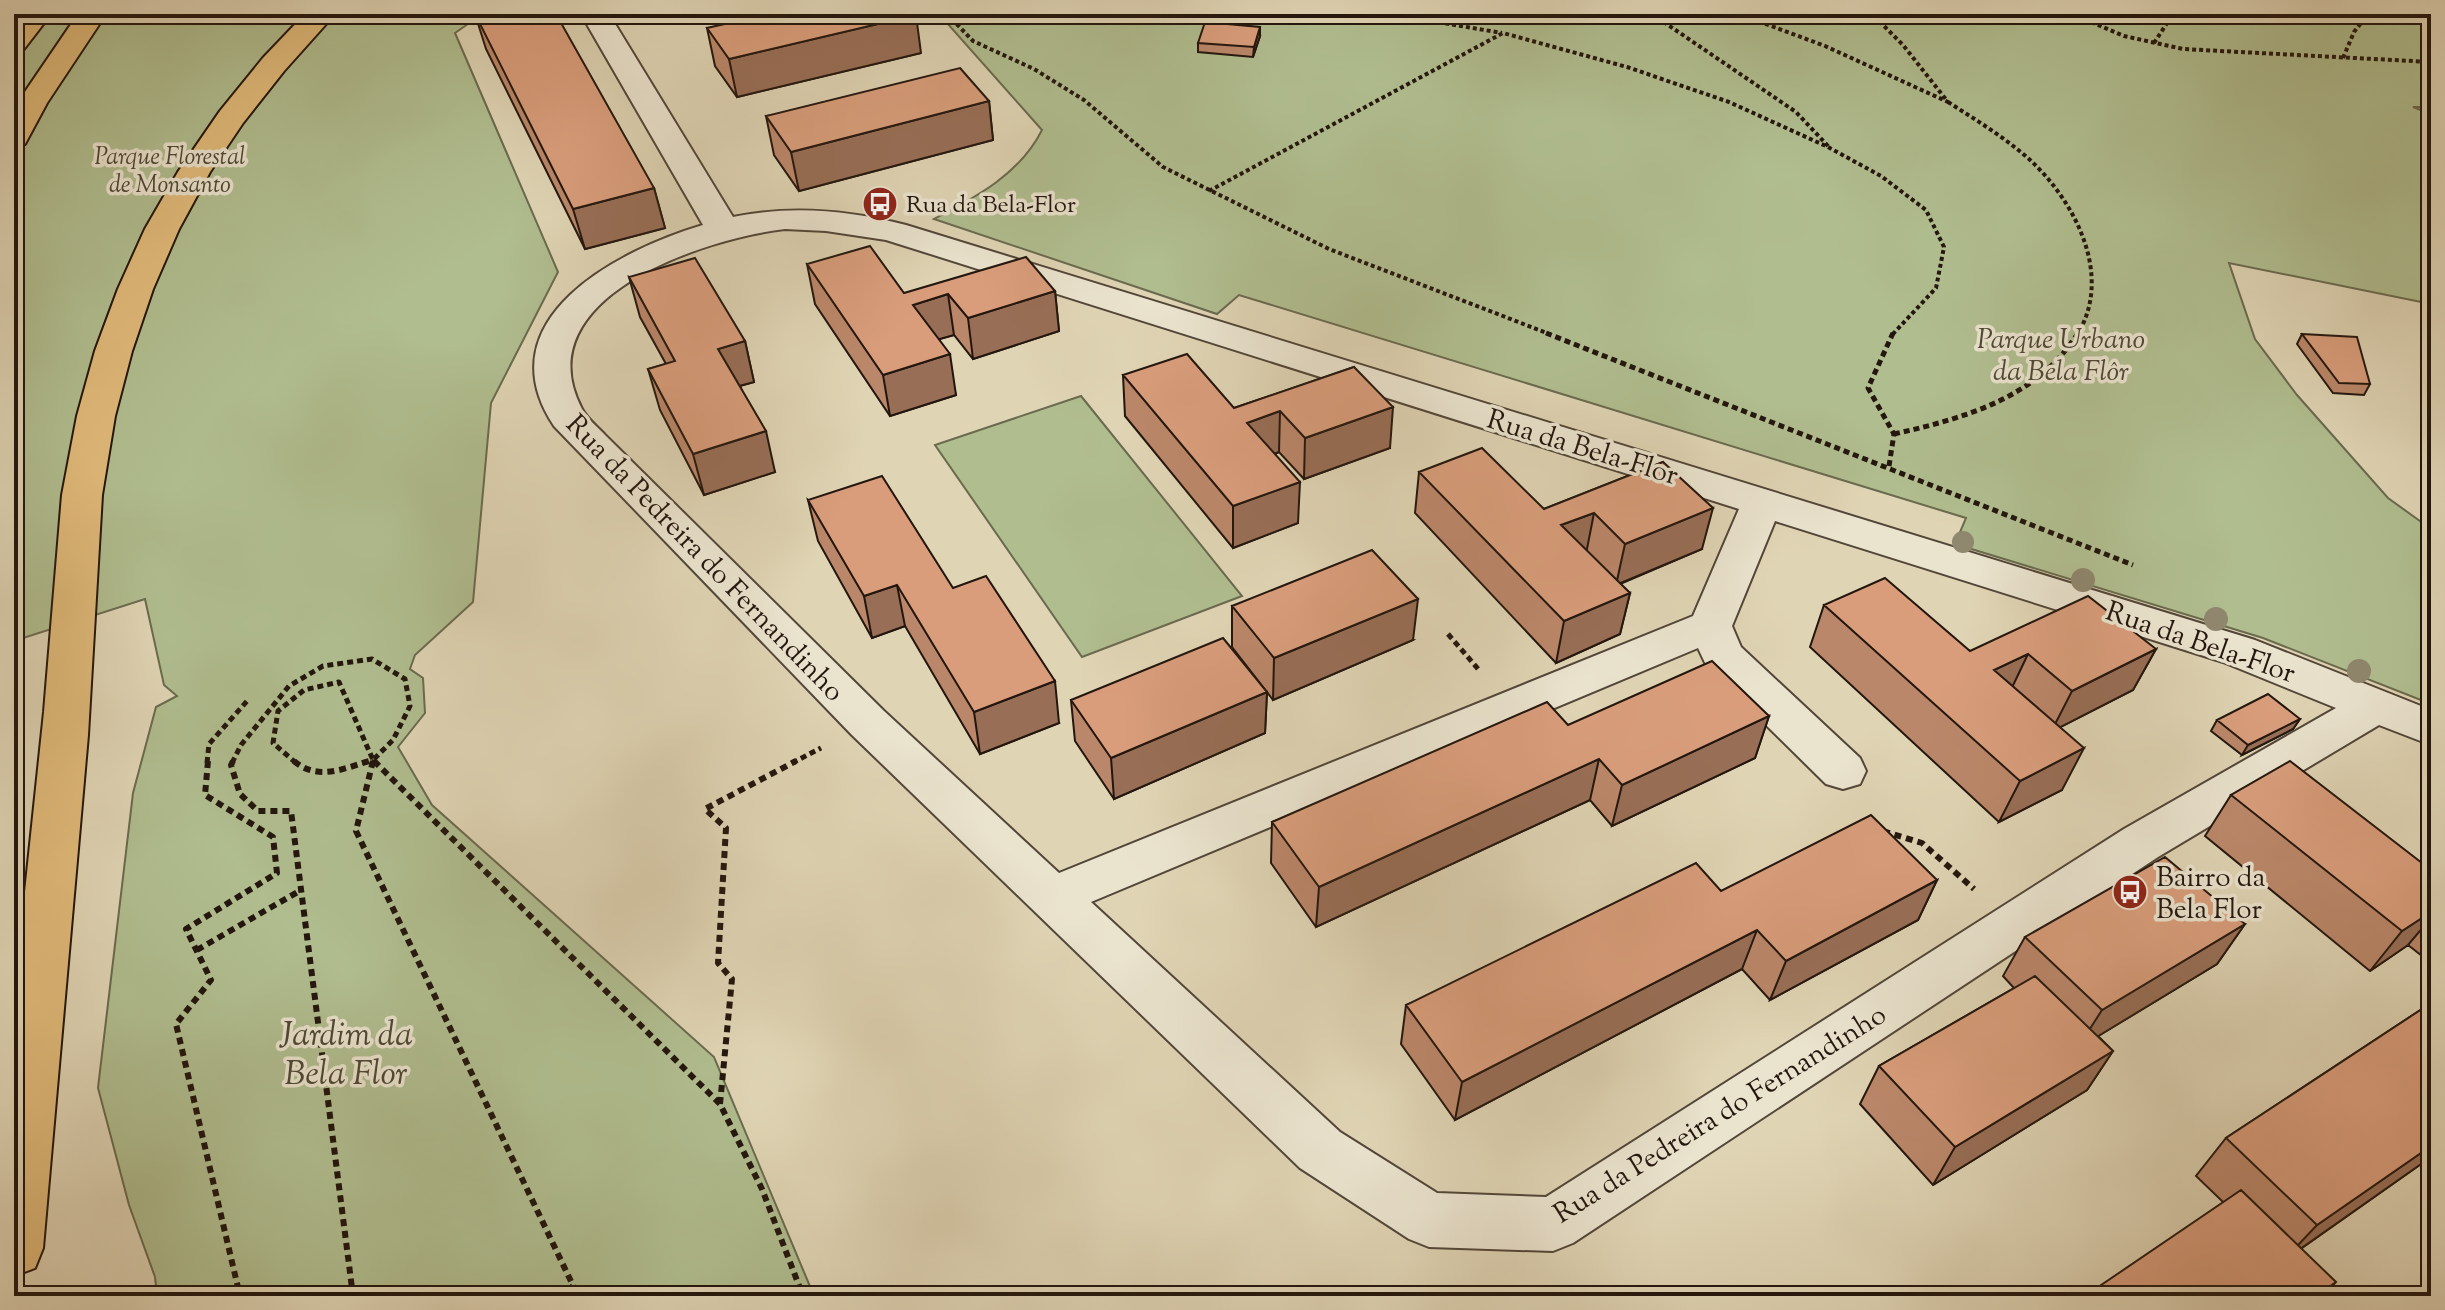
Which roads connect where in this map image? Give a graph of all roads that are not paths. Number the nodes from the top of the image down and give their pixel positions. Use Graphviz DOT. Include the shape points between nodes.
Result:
graph roads {
  1 [pos="37,14"];
  2 [pos="92,14"];
  3 [pos="321,14"];
  4 [pos="595,14"];
  5 [pos="14,43"];
  6 [pos="14,137"];
  7 [pos="723,229"];
  8 [pos="1763,501"];
  9 [pos="1710,626"];
  10 [pos="2377,705"];
  11 [pos="2431,728"];
  12 [pos="1843,771"];
  13 [pos="1050,898"];
  14 [pos="14,1248"];
  1 -- 5 [label="highway"];
  2 -- 6 [label="highway"];
  3 -- 14 [label="highway" via="237,107 189,178 127,305 95,415 83,488 67,716"];
  4 -- 7 [label="street"];
  7 -- 8 [label="street, Rua da Bela-Flor" via="783,219 894,232"];
  7 -- 13 [label="street, Rua da Pedreira do Fernandinho" via="616,273 580,305 558,335 551,370 562,411 868,723"];
  8 -- 9 [label="street"];
  8 -- 10 [label="street, Rua da Bela-Flor" via="2239,651"];
  9 -- 12 [label="street" via="1723,656"];
  9 -- 13 [label="street"];
  10 -- 11 [label="street, Rua da Bela-Flor"];
  10 -- 13 [label="street, Rua da Pedreira do Fernandinho" via="2141,843 1553,1224 1429,1220 1320,1150"];
}
